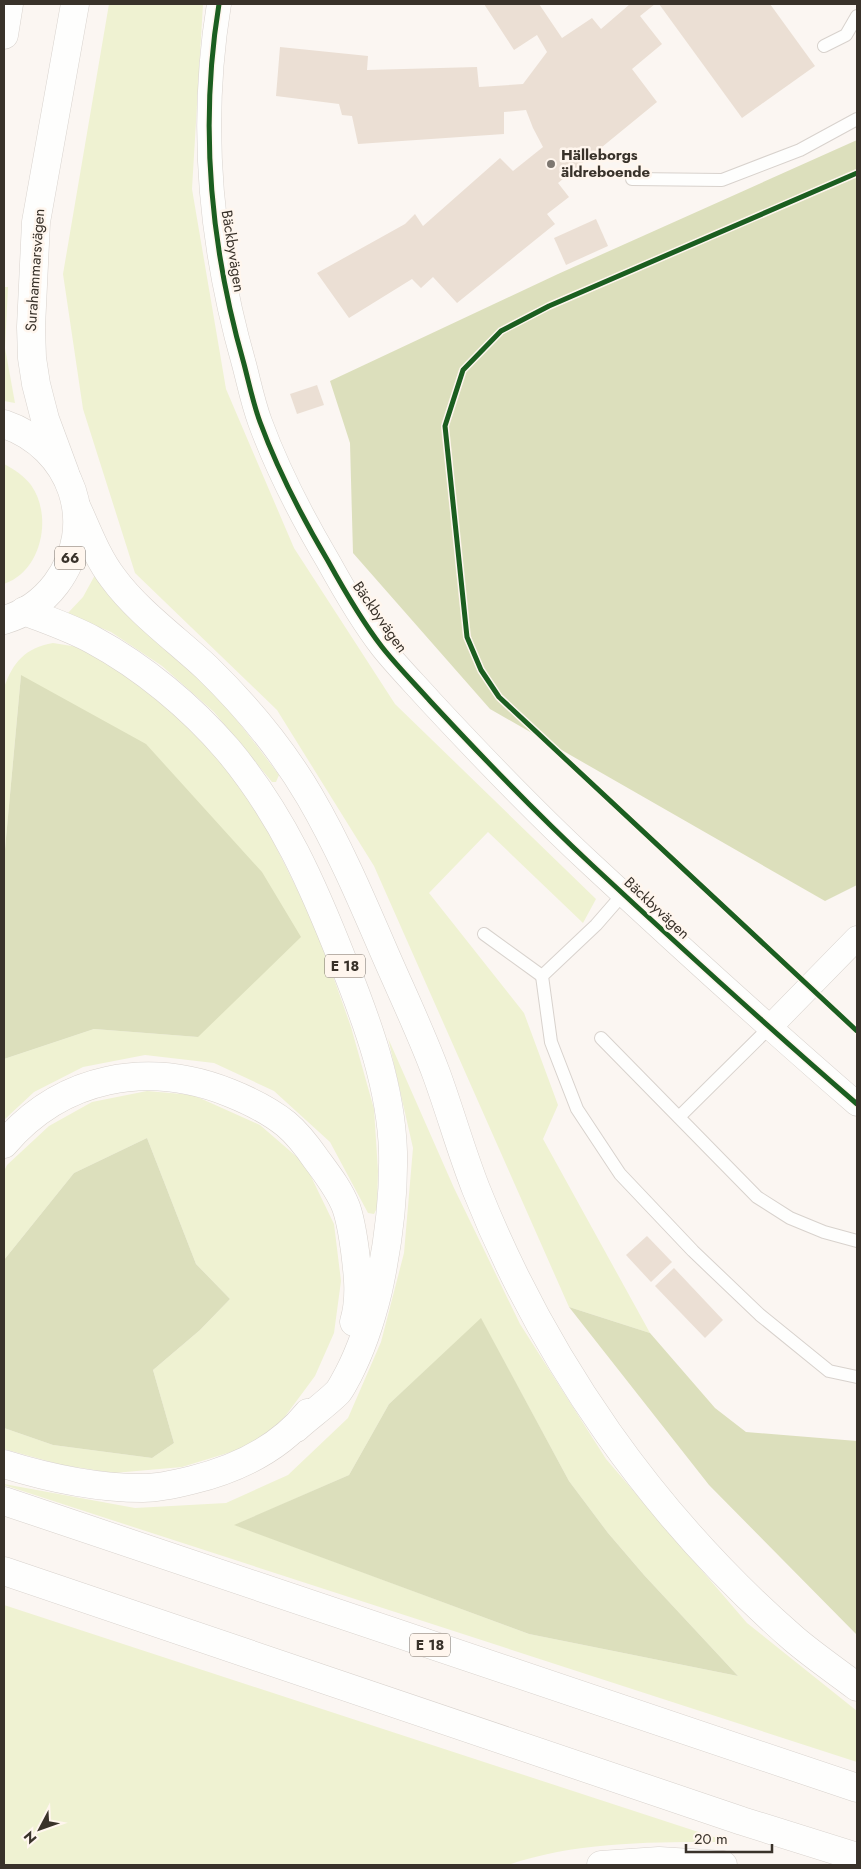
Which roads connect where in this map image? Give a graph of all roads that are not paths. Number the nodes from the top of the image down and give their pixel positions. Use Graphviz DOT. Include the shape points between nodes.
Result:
graph roads {
  1 [pos="10,4"];
  2 [pos="75,4"];
  3 [pos="219,4"];
  4 [pos="857,16"];
  5 [pos="4,35"];
  6 [pos="824,46"];
  7 [pos="857,119"];
  8 [pos="632,179"];
  9 [pos="4,424"];
  10 [pos="66,474"];
  11 [pos="77,508"];
  12 [pos="10,619"];
  13 [pos="623,894"];
  14 [pos="484,934"];
  15 [pos="857,938"];
  16 [pos="542,976"];
  17 [pos="769,1028"];
  18 [pos="601,1038"];
  19 [pos="857,1104"];
  20 [pos="679,1118"];
  21 [pos="4,1144"];
  22 [pos="857,1241"];
  23 [pos="857,1377"];
  24 [pos="296,1428"];
  25 [pos="4,1464"];
  26 [pos="4,1501"];
  27 [pos="4,1571"];
  28 [pos="857,1687"];
  29 [pos="857,1788"];
  30 [pos="857,1857"];
  31 [pos="601,1865"];
  32 [pos="722,1865"];
  1 -- 5 [label="main road"];
  2 -- 10 [label="main road, Surahammarsvägen" via="36,222 30,327 36,384 45,419"];
  3 -- 13 [label="street, Bäckbyvägen" via="208,121 210,183 220,255 231,320 260,421 300,513 382,647 535,811"];
  4 -- 6 [label="lane" via="846,35"];
  7 -- 8 [label="lane" via="800,150 722,180"];
  9 -- 10 [label="main road, 66" via="18,428 37,441"];
  10 -- 11 [label="main road, 66"];
  11 -- 12 [label="main road, 66" via="77,531 69,564 49,592"];
  11 -- 28 [label="main road, E 18" via="102,562 122,591 240,702 291,766 312,800 348,868 412,1014 475,1187 510,1268 601,1425 690,1537 732,1582 796,1641"];
  12 -- 24 [label="main road, E 18" via="90,638 117,653 193,714 227,749 285,831 320,902 375,1048 393,1150 386,1252 371,1322 354,1364 339,1391"];
  13 -- 16 [label="lane"];
  13 -- 17 [label="street, Bäckbyvägen"];
  14 -- 16 [label="lane"];
  15 -- 17 [label="street"];
  16 -- 23 [label="lane" via="551,1042 576,1109 620,1174 760,1315 829,1371"];
  17 -- 19 [label="street, Bäckbyvägen"];
  17 -- 20 [label="lane"];
  18 -- 20 [label="lane"];
  20 -- 22 [label="lane" via="757,1196 790,1218"];
  21 -- 24 [label="main road, E 18" via="38,1112 78,1089 146,1075 213,1086 243,1098 286,1124 331,1180 345,1205 352,1228 360,1284 357,1312 348,1344 330,1381"];
  24 -- 25 [label="main road, E 18" via="241,1465 211,1476 144,1488 105,1486"];
  26 -- 29 [label="main road, E 18"];
  27 -- 30 [label="main road"];
  31 -- 32 [label="main road" via="659,1860"];
}
